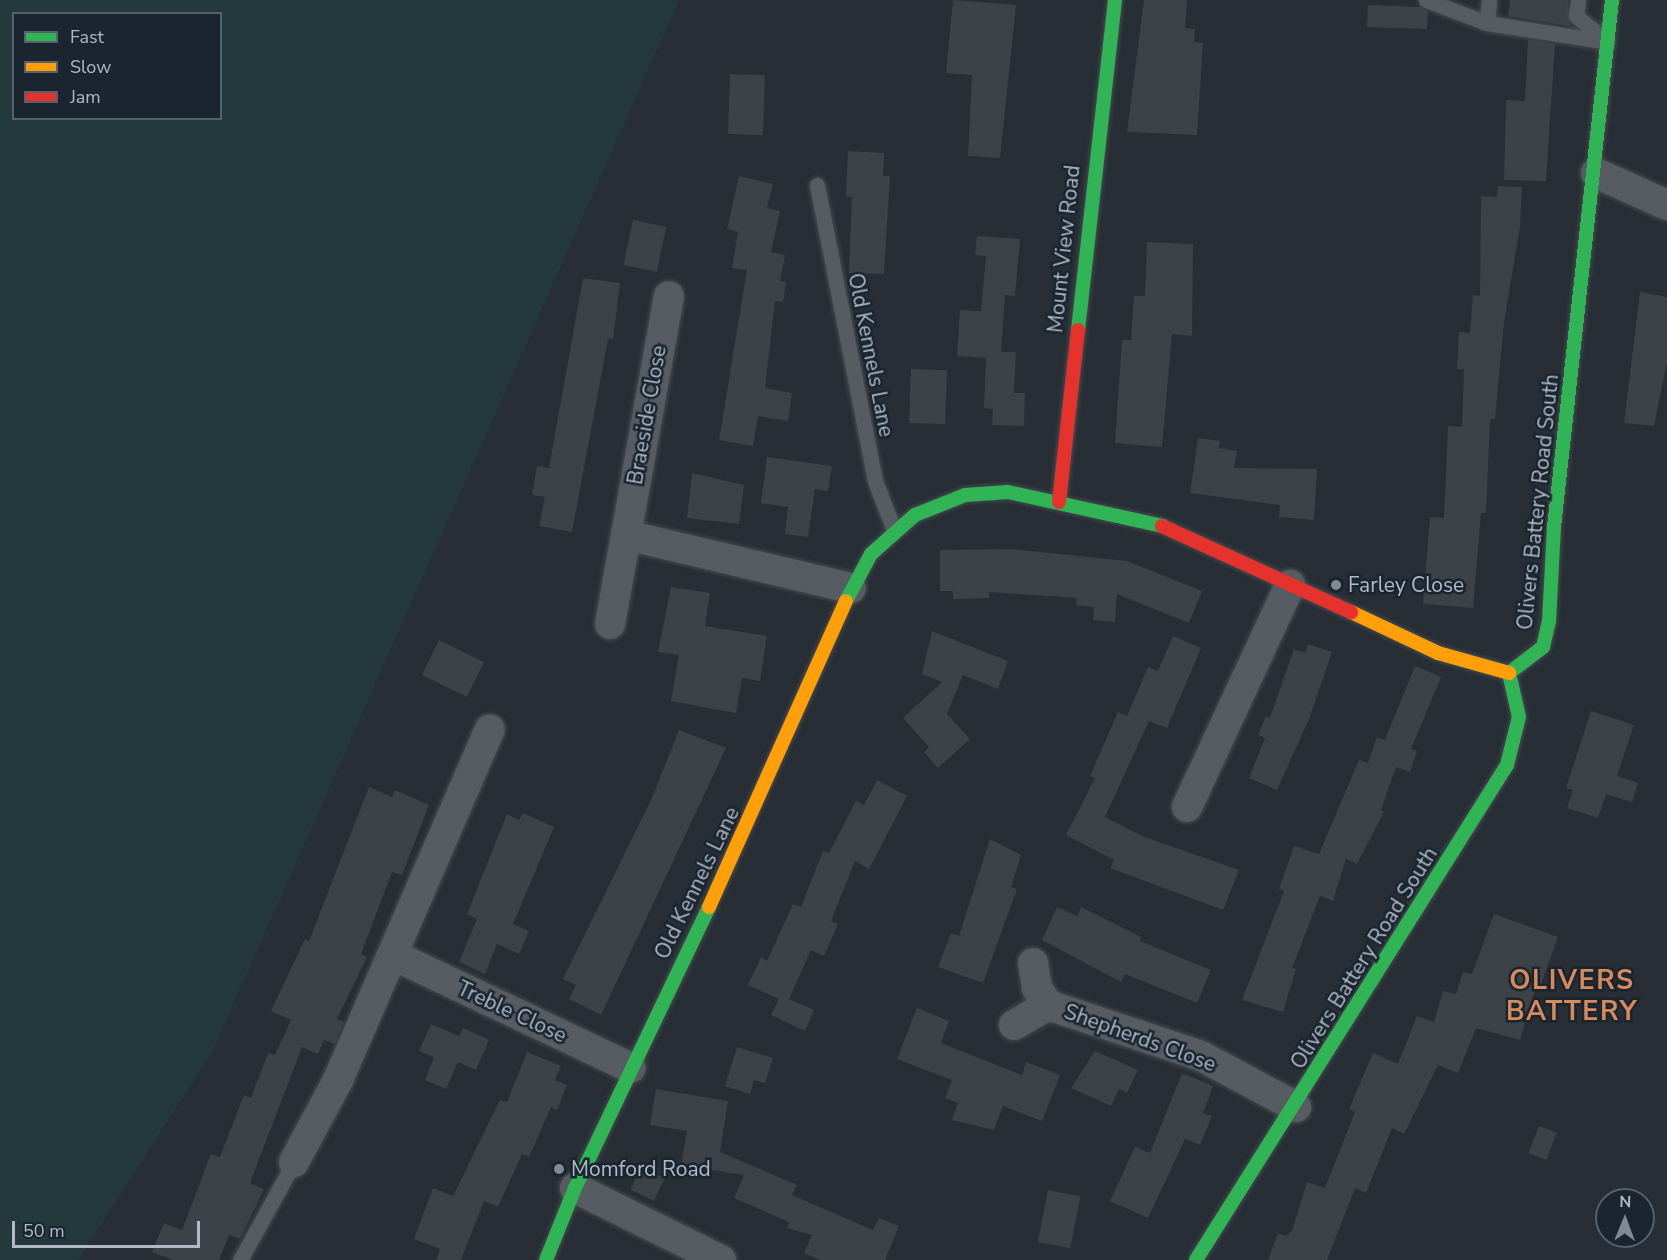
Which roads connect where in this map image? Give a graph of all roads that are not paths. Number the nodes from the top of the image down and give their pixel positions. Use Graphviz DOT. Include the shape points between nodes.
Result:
graph roads {
  1 [pos="1115,0"];
  2 [pos="1426,0"];
  3 [pos="1489,0"];
  4 [pos="1578,0"];
  5 [pos="1612,0"];
  6 [pos="1487,23"];
  7 [pos="1608,42"];
  8 [pos="1596,173"];
  9 [pos="817,185"];
  10 [pos="1667,205"];
  11 [pos="669,296"];
  12 [pos="1059,502"];
  13 [pos="894,530"];
  14 [pos="626,535"];
  15 [pos="1290,585"];
  16 [pos="851,588"];
  17 [pos="610,624"];
  18 [pos="1509,673"];
  19 [pos="490,729"];
  20 [pos="1187,807"];
  21 [pos="393,955"];
  22 [pos="1033,963"];
  23 [pos="1048,1005"];
  24 [pos="1014,1025"];
  25 [pos="631,1068"];
  26 [pos="1296,1107"];
  27 [pos="294,1162"];
  28 [pos="576,1188"];
  29 [pos="240,1260"];
  30 [pos="546,1260"];
  31 [pos="721,1260"];
  32 [pos="1196,1260"];
  1 -- 12 [label="street, Mount View Road"];
  2 -- 6 [label="lane"];
  3 -- 6 [label="lane"];
  4 -- 7 [label="lane" via="1576,16"];
  5 -- 7 [label="street, Olivers Battery Road South"];
  6 -- 7 [label="lane"];
  7 -- 8 [label="street, Olivers Battery Road South"];
  8 -- 10 [label="street"];
  8 -- 18 [label="street, Olivers Battery Road South" via="1554,527 1549,622 1543,647"];
  9 -- 13 [label="lane, Old Kennels Lane" via="875,481"];
  11 -- 14 [label="street, Braeside Close"];
  12 -- 13 [label="street, Old Kennels Lane" via="1008,492 965,495 940,502"];
  12 -- 15 [label="street, Old Kennels Lane" via="1143,519 1208,543"];
  13 -- 16 [label="street, Old Kennels Lane" via="871,554"];
  14 -- 16 [label="street"];
  14 -- 17 [label="street, Braeside Close"];
  15 -- 18 [label="street, Old Kennels Lane" via="1438,653"];
  15 -- 20 [label="street"];
  16 -- 25 [label="street, Old Kennels Lane" via="769,780"];
  18 -- 26 [label="street, Olivers Battery Road South" via="1519,717 1507,765"];
  19 -- 21 [label="street"];
  21 -- 25 [label="street, Treble Close"];
  21 -- 27 [label="street" via="338,1080"];
  22 -- 23 [label="street, Shepherds Close" via="1037,988"];
  23 -- 24 [label="street, Shepherds Close"];
  23 -- 26 [label="street, Shepherds Close" via="1201,1056"];
  25 -- 28 [label="street, Old Kennels Lane"];
  26 -- 32 [label="street, Olivers Battery Road South"];
  27 -- 29 [label="lane"];
  28 -- 30 [label="street, Old Kennels Lane"];
  28 -- 31 [label="street"];
}
